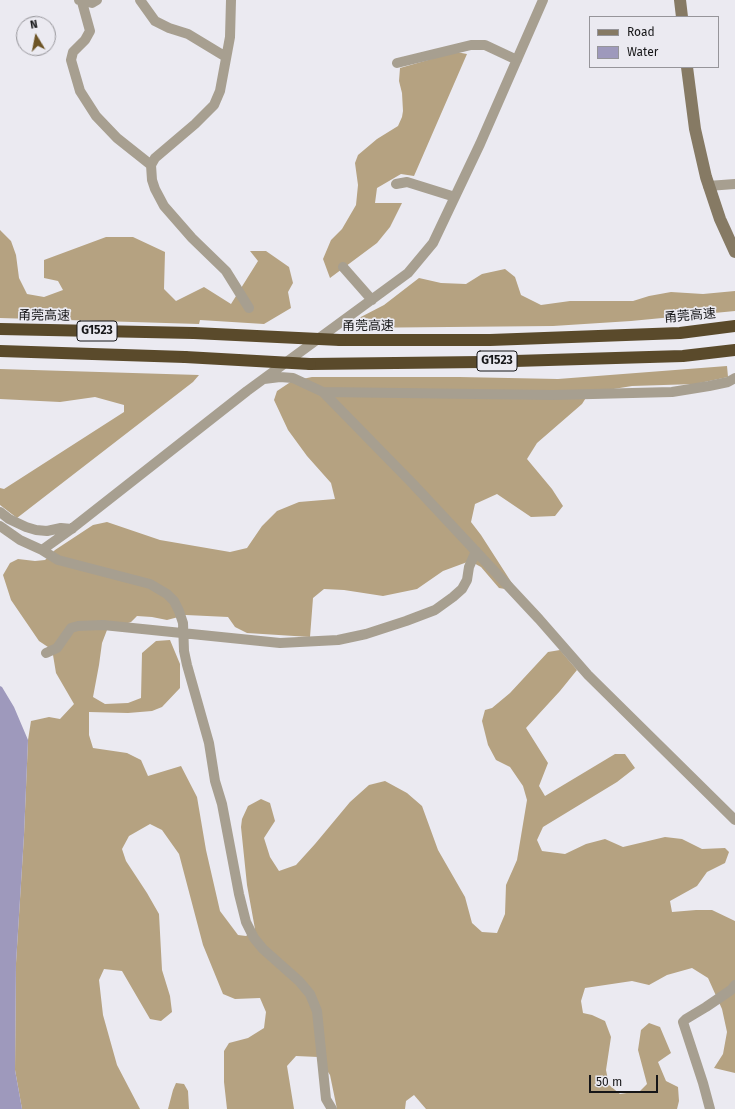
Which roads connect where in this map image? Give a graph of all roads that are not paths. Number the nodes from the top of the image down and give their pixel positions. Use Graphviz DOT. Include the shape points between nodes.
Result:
graph roads {
  1 [pos="97,0"];
  2 [pos="140,0"];
  3 [pos="231,0"];
  4 [pos="543,0"];
  5 [pos="680,0"];
  6 [pos="80,1"];
  7 [pos="682,16"];
  8 [pos="226,57"];
  9 [pos="517,60"];
  10 [pos="397,63"];
  11 [pos="687,68"];
  12 [pos="151,165"];
  13 [pos="396,184"];
  14 [pos="735,184"];
  15 [pos="708,186"];
  16 [pos="455,197"];
  17 [pos="735,252"];
  18 [pos="343,267"];
  19 [pos="372,300"];
  20 [pos="249,308"];
  21 [pos="735,326"];
  22 [pos="0,329"];
  23 [pos="0,350"];
  24 [pos="735,350"];
  25 [pos="735,378"];
  26 [pos="264,379"];
  27 [pos="323,392"];
  28 [pos="0,512"];
  29 [pos="0,526"];
  30 [pos="72,529"];
  31 [pos="42,550"];
  32 [pos="476,551"];
  33 [pos="183,632"];
  34 [pos="46,653"];
  35 [pos="735,820"];
  36 [pos="735,985"];
  37 [pos="332,1109"];
  38 [pos="710,1109"];
  1 -- 6 [label="street" via="92,4"];
  2 -- 8 [label="street" via="155,21 188,34"];
  3 -- 8 [label="street" via="230,37"];
  4 -- 9 [label="street"];
  5 -- 7 [label="main road"];
  6 -- 12 [label="street" via="90,31 71,60 80,91 96,116 117,138"];
  8 -- 12 [label="street" via="220,91 214,105 155,158"];
  9 -- 10 [label="street" via="486,45 471,45"];
  9 -- 16 [label="street"];
  11 -- 15 [label="main road" via="695,129"];
  12 -- 20 [label="street" via="152,180 164,206 192,238 226,270"];
  13 -- 16 [label="street" via="408,182"];
  14 -- 15 [label="street"];
  15 -- 17 [label="main road"];
  16 -- 19 [label="street" via="433,243 408,273"];
  18 -- 19 [label="street"];
  19 -- 26 [label="street"];
  21 -- 22 [label="highway, 甬莞高速 / G1523, bridge" via="680,333 490,340 340,340 194,333"];
  23 -- 24 [label="highway, G1523, bridge" via="310,364 683,356"];
  25 -- 27 [label="street" via="722,383 672,392 553,395"];
  26 -- 27 [label="street" via="293,378"];
  26 -- 30 [label="street"];
  27 -- 32 [label="street"];
  28 -- 30 [label="street" via="9,519 36,530"];
  29 -- 31 [label="street" via="20,540"];
  30 -- 31 [label="street"];
  31 -- 33 [label="street" via="58,560 150,584 174,601 180,611"];
  32 -- 33 [label="street" via="467,580 453,597 435,610 366,634 338,640 280,643"];
  32 -- 35 [label="street" via="588,675"];
  33 -- 34 [label="street" via="103,625 78,626 71,628 57,648"];
  33 -- 37 [label="street" via="187,666 209,743 246,922 263,949 310,994 317,1011 326,1099"];
  36 -- 38 [label="street" via="683,1022"];
}
